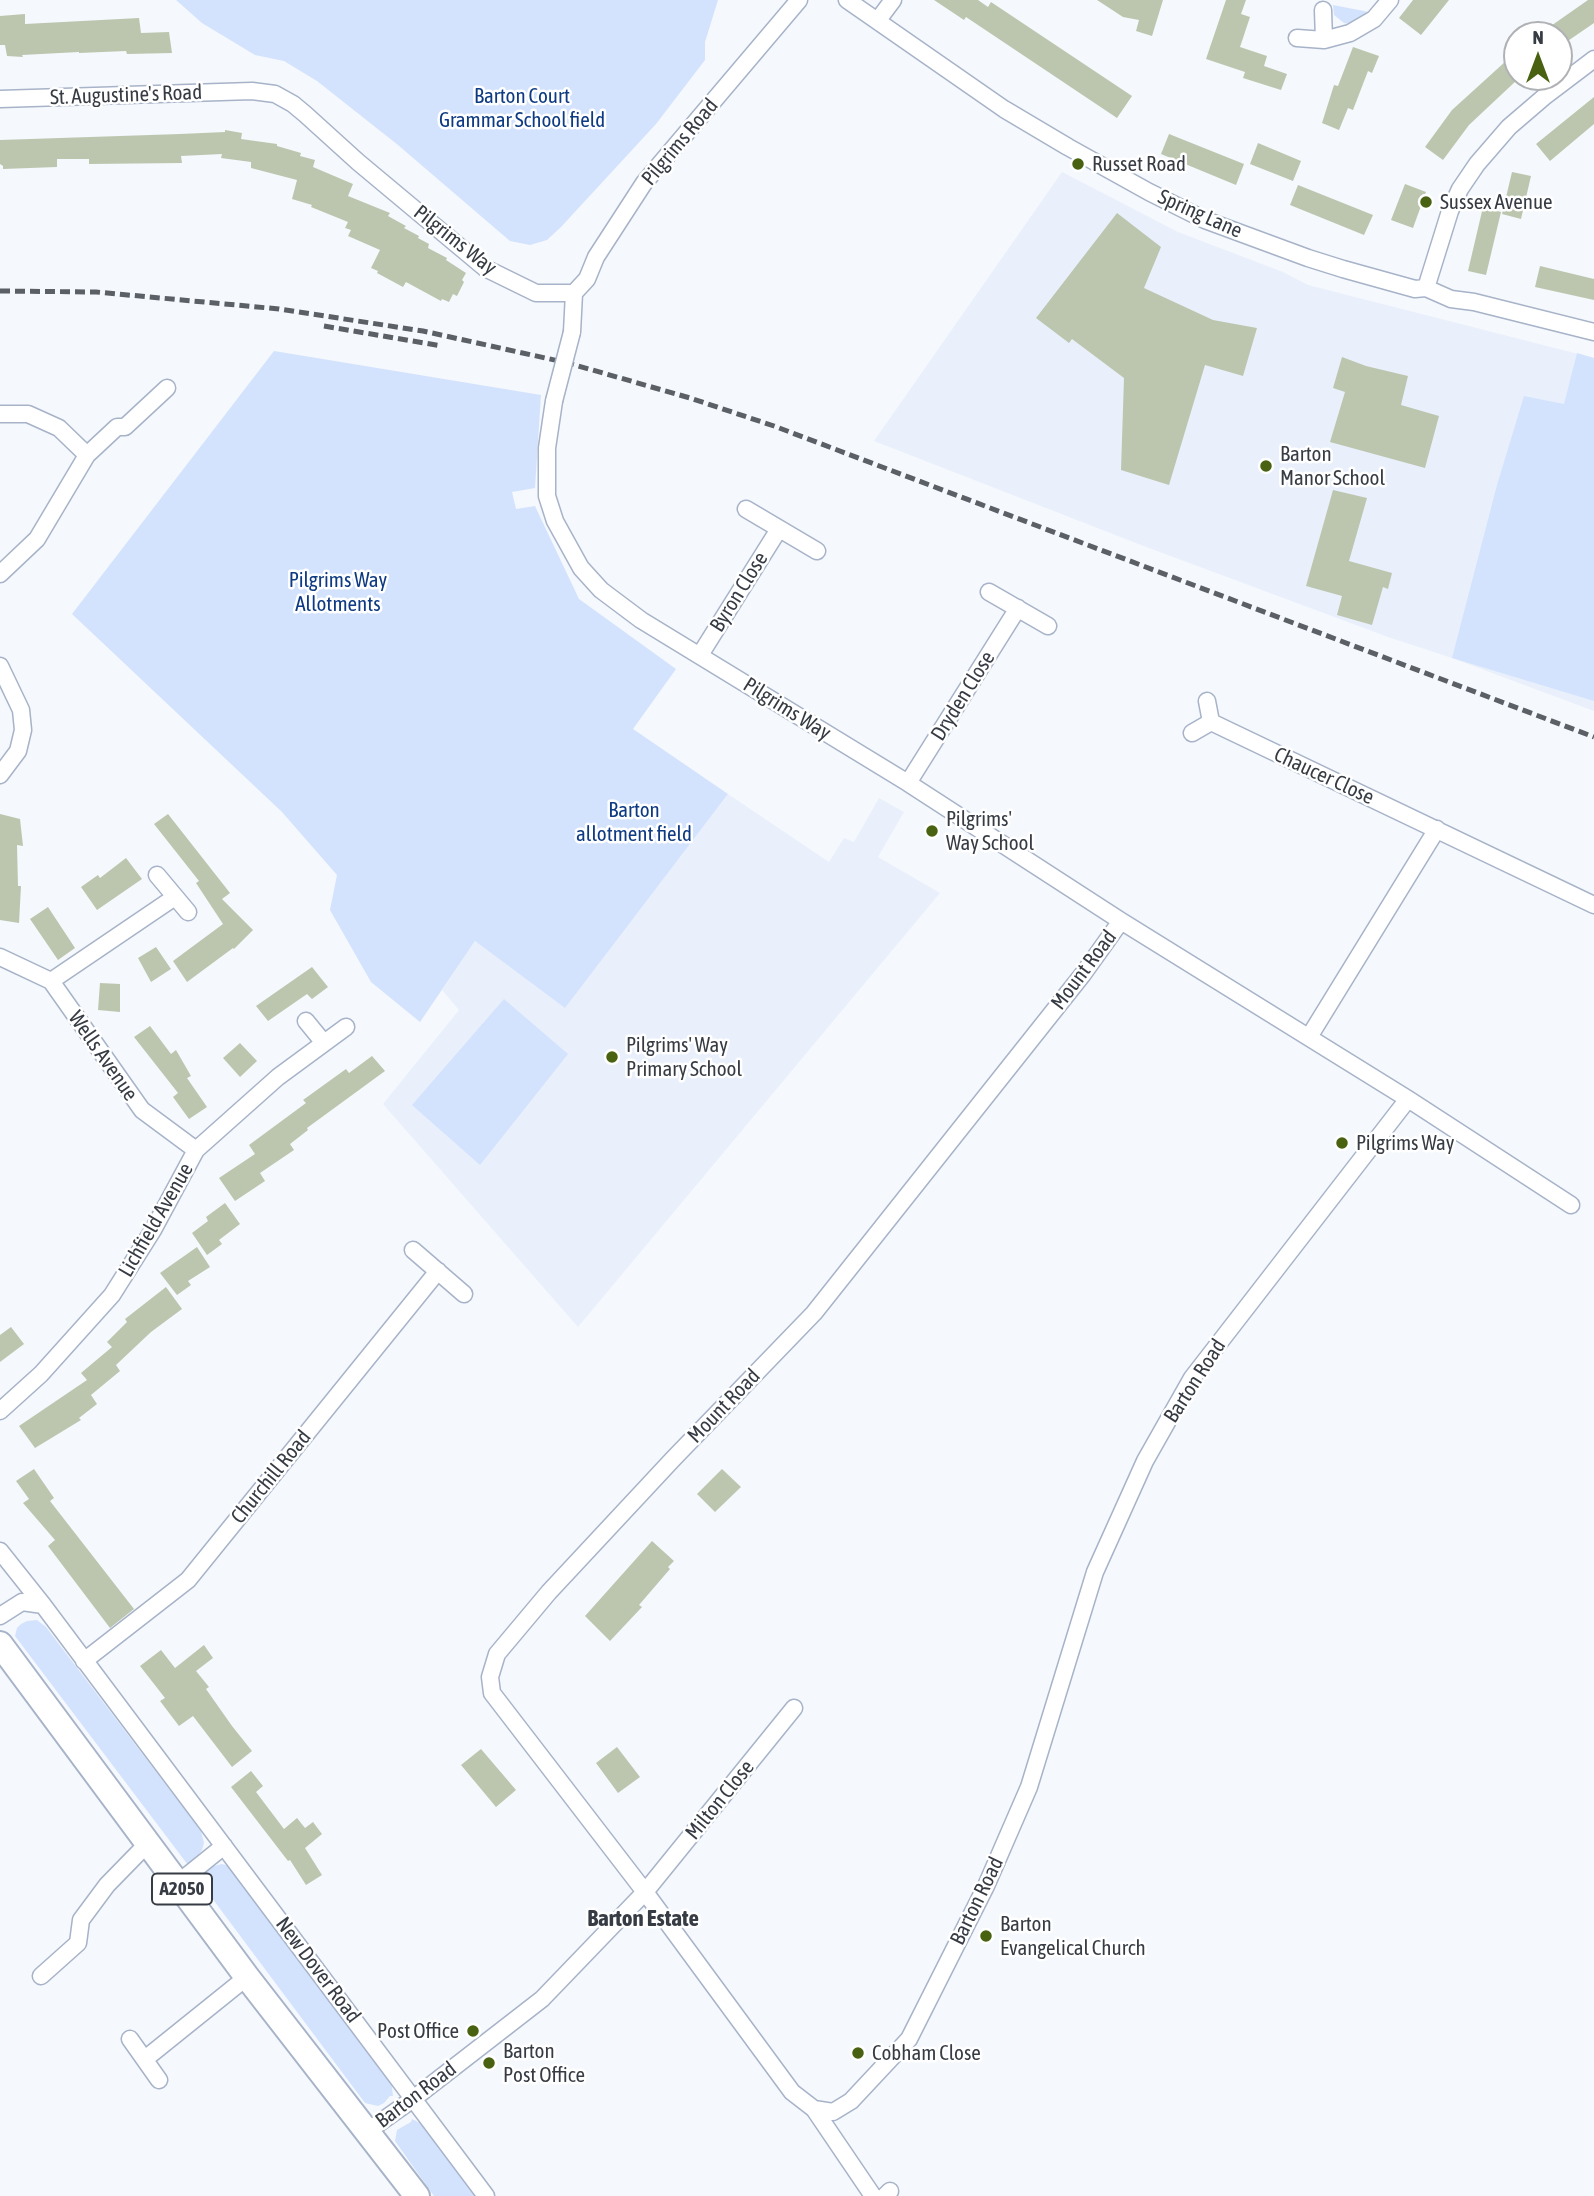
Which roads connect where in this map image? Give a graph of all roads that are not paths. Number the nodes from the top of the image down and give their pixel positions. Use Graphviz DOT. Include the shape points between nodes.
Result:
graph roads {
  1 [pos="799,0"];
  2 [pos="847,0"];
  3 [pos="893,0"];
  4 [pos="1390,0"];
  5 [pos="1323,10"];
  6 [pos="878,20"];
  7 [pos="1297,38"];
  8 [pos="1324,40"];
  9 [pos="1594,58"];
  10 [pos="252,91"];
  11 [pos="0,99"];
  12 [pos="1426,288"];
  13 [pos="573,293"];
  14 [pos="1594,332"];
  15 [pos="167,388"];
  16 [pos="0,414"];
  17 [pos="87,454"];
  18 [pos="746,509"];
  19 [pos="779,529"];
  20 [pos="817,551"];
  21 [pos="0,574"];
  22 [pos="989,592"];
  23 [pos="1018,608"];
  24 [pos="1048,626"];
  25 [pos="700,656"];
  26 [pos="0,666"];
  27 [pos="1208,701"];
  28 [pos="1211,722"];
  29 [pos="1192,733"];
  30 [pos="0,775"];
  31 [pos="908,783"];
  32 [pos="1437,829"];
  33 [pos="158,875"];
  34 [pos="175,897"];
  35 [pos="1594,905"];
  36 [pos="188,912"];
  37 [pos="1121,921"];
  38 [pos="0,957"];
  39 [pos="51,981"];
  40 [pos="306,1021"];
  41 [pos="345,1027"];
  42 [pos="1309,1037"];
  43 [pos="324,1043"];
  44 [pos="1408,1099"];
  45 [pos="196,1150"];
  46 [pos="1571,1205"];
  47 [pos="413,1250"];
  48 [pos="438,1271"];
  49 [pos="464,1294"];
  50 [pos="0,1411"];
  51 [pos="0,1551"];
  52 [pos="11,1566"];
  53 [pos="22,1602"];
  54 [pos="43,1605"];
  55 [pos="0,1616"];
  56 [pos="0,1644"];
  57 [pos="84,1661"];
  58 [pos="794,1708"];
  59 [pos="148,1843"];
  60 [pos="224,1846"];
  61 [pos="178,1883"];
  62 [pos="645,1892"];
  63 [pos="41,1976"];
  64 [pos="247,1977"];
  65 [pos="130,2039"];
  66 [pos="145,2059"];
  67 [pos="159,2080"];
  68 [pos="413,2099"];
  69 [pos="814,2109"];
  70 [pos="368,2131"];
  71 [pos="416,2196"];
  72 [pos="486,2196"];
  73 [pos="873,2196"];
  1 -- 13 [label="street, Pilgrims Road" via="644,183 587,279"];
  2 -- 6 [label="street, Spring Lane"];
  3 -- 6 [label="street"];
  4 -- 8 [label="street" via="1363,27"];
  5 -- 8 [label="street"];
  6 -- 12 [label="street, Spring Lane" via="1026,122 1205,220 1331,265 1415,289"];
  7 -- 8 [label="street"];
  9 -- 12 [label="street" via="1509,127 1476,164 1450,211"];
  10 -- 11 [label="street, St. Augustine's Road"];
  10 -- 13 [label="street, Pilgrims Way" via="275,94 293,104 485,268 536,293"];
  12 -- 14 [label="street, Spring Lane" via="1451,299"];
  13 -- 25 [label="street, Pilgrims Way, bridge" via="572,332 547,447 547,496 555,521 581,569 601,590"];
  15 -- 17 [label="street"];
  16 -- 17 [label="street" via="28,414 59,428"];
  17 -- 21 [label="street" via="37,539"];
  18 -- 19 [label="street, Byron Close"];
  19 -- 20 [label="street, Byron Close"];
  19 -- 25 [label="street, Byron Close"];
  22 -- 23 [label="street"];
  23 -- 24 [label="street"];
  23 -- 31 [label="street, Dryden Close"];
  25 -- 31 [label="street, Pilgrims Way"];
  26 -- 30 [label="street" via="22,710 23,730 18,751"];
  27 -- 28 [label="street"];
  28 -- 29 [label="street"];
  28 -- 32 [label="street, Chaucer Close"];
  31 -- 37 [label="street, Pilgrims Way"];
  32 -- 35 [label="street, Chaucer Close"];
  32 -- 42 [label="street"];
  33 -- 34 [label="street"];
  34 -- 36 [label="street"];
  34 -- 39 [label="street"];
  37 -- 42 [label="street, Pilgrims Way"];
  37 -- 62 [label="street, Mount Road" via="814,1313 549,1592 497,1654 490,1676 492,1693"];
  38 -- 39 [label="street, Wells Avenue"];
  39 -- 45 [label="street, Wells Avenue" via="142,1110"];
  40 -- 43 [label="street"];
  41 -- 43 [label="street, Lichfield Avenue"];
  42 -- 44 [label="street, Pilgrims Way"];
  43 -- 45 [label="street, Lichfield Avenue"];
  44 -- 46 [label="street, Pilgrims Way"];
  44 -- 69 [label="street, Barton Road" via="1192,1378 1144,1461 1095,1572 1029,1787 986,1886 909,2039 851,2101 833,2112"];
  45 -- 50 [label="street, Lichfield Avenue" via="112,1295 41,1374"];
  47 -- 48 [label="street"];
  48 -- 49 [label="street"];
  48 -- 57 [label="street, Churchill Road" via="188,1580"];
  51 -- 52 [label="street"];
  52 -- 53 [label="street"];
  52 -- 54 [label="street"];
  53 -- 54 [label="street"];
  53 -- 55 [label="street"];
  54 -- 57 [label="street, New Dover Road"];
  56 -- 59 [label="main road, A2050"];
  57 -- 60 [label="street, New Dover Road"];
  58 -- 62 [label="street, Milton Close"];
  59 -- 61 [label="main road, A2050"];
  59 -- 63 [label="street" via="81,1920 78,1943"];
  60 -- 61 [label="street"];
  60 -- 68 [label="street, New Dover Road"];
  61 -- 64 [label="main road, A2050"];
  62 -- 68 [label="street, Barton Road" via="542,1999"];
  62 -- 69 [label="street" via="792,2092"];
  64 -- 66 [label="street"];
  64 -- 70 [label="main road, A2050"];
  65 -- 66 [label="street"];
  66 -- 67 [label="street"];
  68 -- 70 [label="street, Barton Road"];
  68 -- 72 [label="street, New Dover Road"];
  69 -- 73 [label="street"];
  70 -- 71 [label="main road, A2050"];
}
